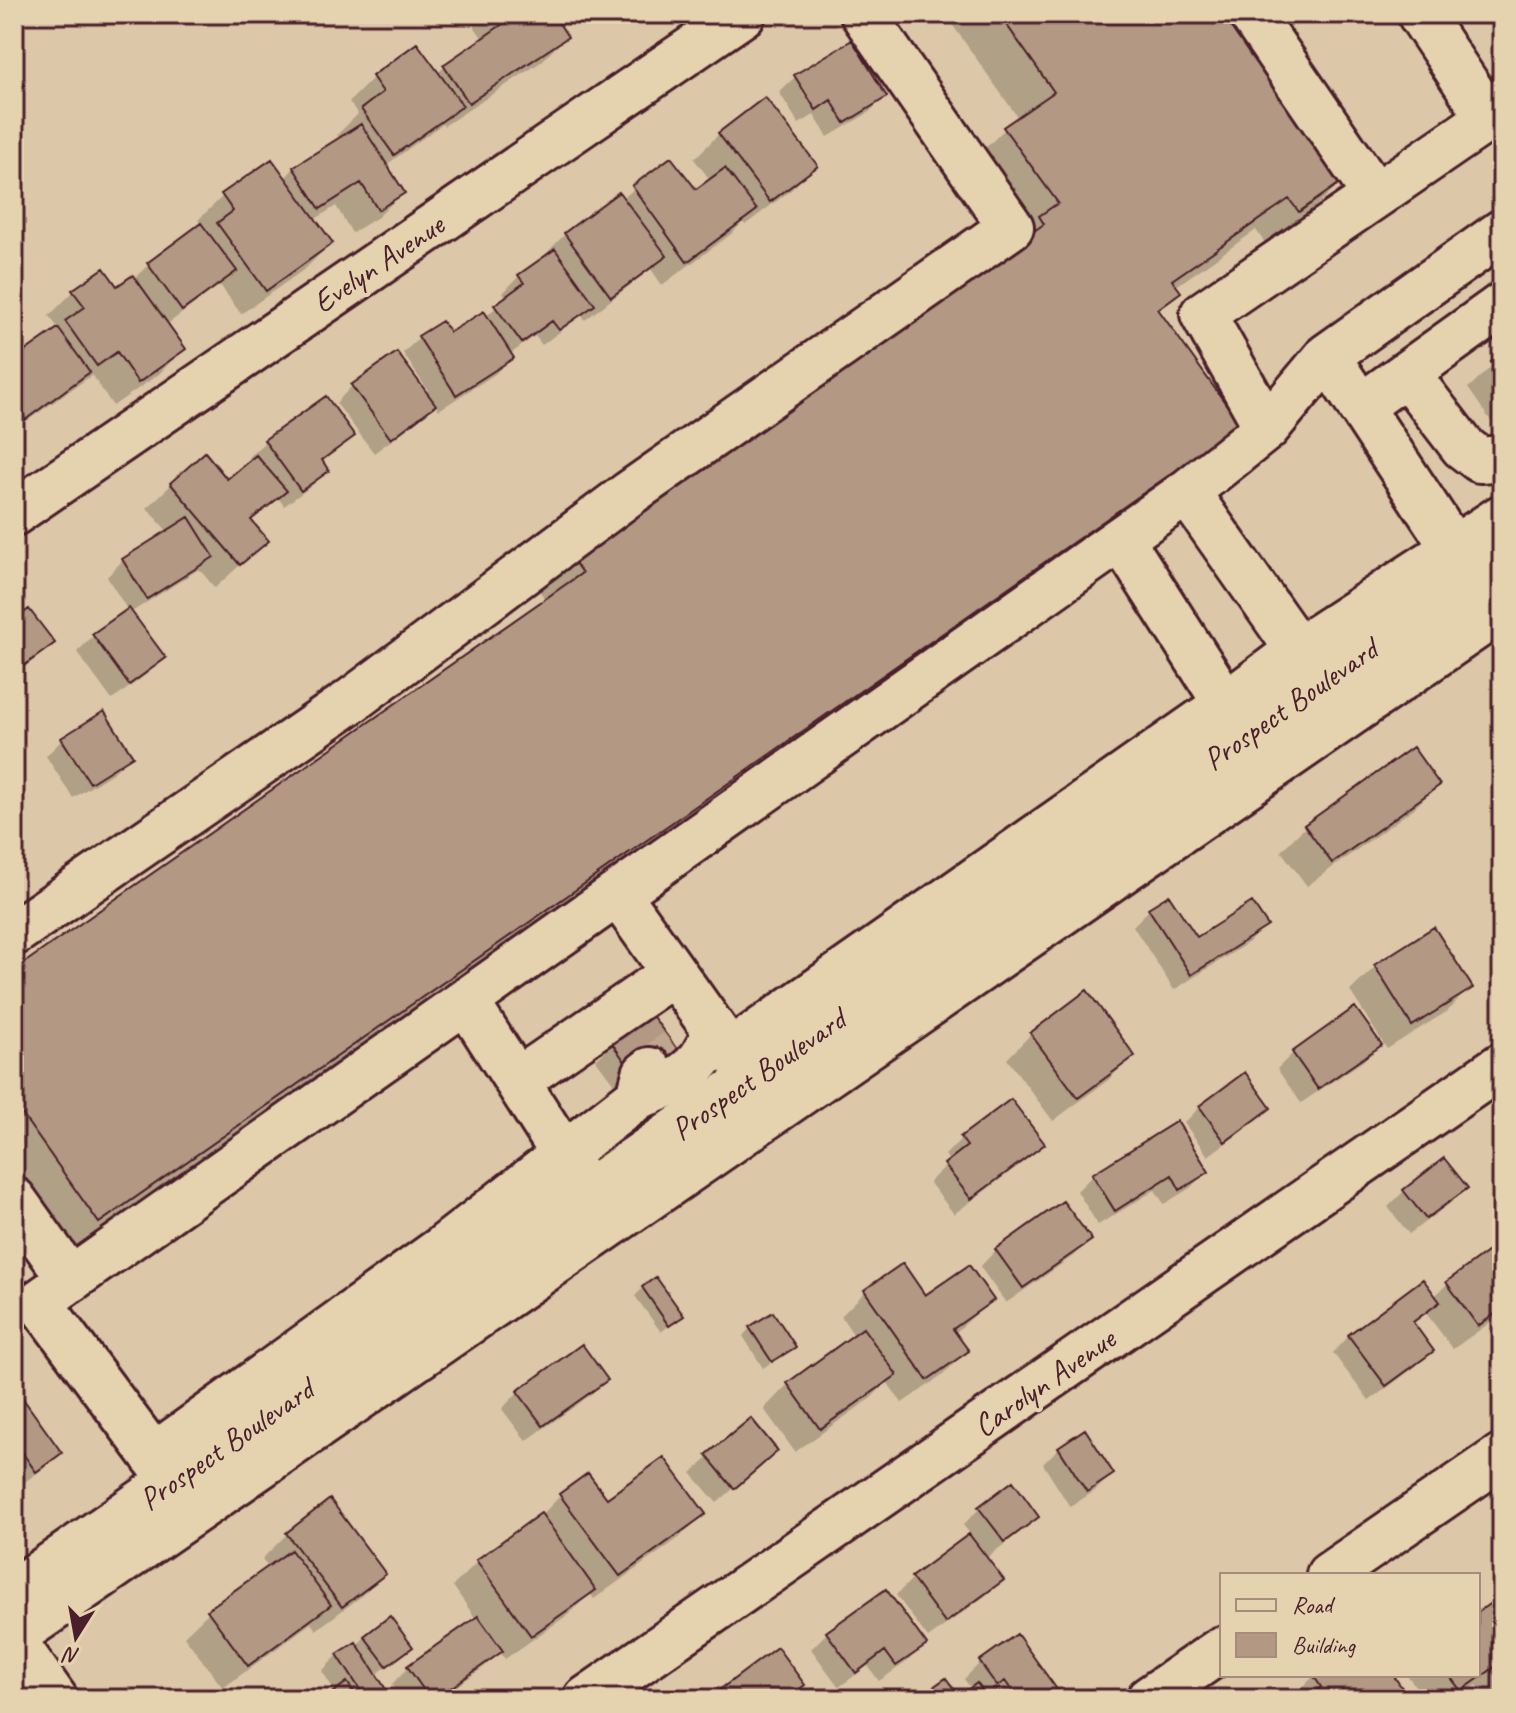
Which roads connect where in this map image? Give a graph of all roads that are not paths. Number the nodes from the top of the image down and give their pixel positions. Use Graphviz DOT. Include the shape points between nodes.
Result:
graph roads {
  1 [pos="743,14"];
  2 [pos="863,14"];
  3 [pos="1251,14"];
  4 [pos="1420,14"];
  5 [pos="1496,126"];
  6 [pos="1375,195"];
  7 [pos="1502,232"];
  8 [pos="1502,305"];
  9 [pos="1327,356"];
  10 [pos="1407,374"];
  11 [pos="1360,407"];
  12 [pos="1267,428"];
  13 [pos="1502,458"];
  14 [pos="1187,492"];
  15 [pos="14,513"];
  16 [pos="1502,517"];
  17 [pos="1121,539"];
  18 [pos="1454,549"];
  19 [pos="1502,556"];
  20 [pos="1397,607"];
  21 [pos="1502,609"];
  22 [pos="1298,650"];
  23 [pos="1226,704"];
  24 [pos="1095,818"];
  25 [pos="618,894"];
  26 [pos="14,933"];
  27 [pos="674,973"];
  28 [pos="466,1001"];
  29 [pos="696,1060"];
  30 [pos="1502,1065"];
  31 [pos="517,1081"];
  32 [pos="563,1154"];
  33 [pos="588,1192"];
  34 [pos="14,1200"];
  35 [pos="41,1299"];
  36 [pos="394,1305"];
  37 [pos="1502,1456"];
  38 [pos="162,1469"];
  39 [pos="1332,1573"];
  40 [pos="14,1591"];
  41 [pos="14,1638"];
  42 [pos="1220,1650"];
  43 [pos="55,1699"];
  44 [pos="586,1699"];
  45 [pos="1149,1699"];
  1 -- 15 [label="main road, Evelyn Avenue"];
  2 -- 26 [label="main road" via="1011,227 630,493 351,701"];
  3 -- 6 [label="main road"];
  4 -- 5 [label="main road"];
  5 -- 6 [label="main road"];
  6 -- 12 [label="main road" via="1203,314"];
  7 -- 9 [label="main road"];
  8 -- 10 [label="main road"];
  9 -- 11 [label="main road"];
  9 -- 12 [label="main road"];
  10 -- 11 [label="main road"];
  10 -- 13 [label="main road" via="1463,447 1480,460"];
  11 -- 18 [label="main road"];
  12 -- 14 [label="main road"];
  14 -- 17 [label="main road"];
  14 -- 22 [label="main road"];
  16 -- 18 [label="main road"];
  17 -- 23 [label="main road"];
  17 -- 25 [label="main road"];
  18 -- 20 [label="main road"];
  19 -- 20 [label="main road, Prospect Boulevard"];
  20 -- 22 [label="main road"];
  20 -- 24 [label="main road, Prospect Boulevard"];
  21 -- 41 [label="main road, Prospect Boulevard"];
  22 -- 23 [label="main road"];
  23 -- 24 [label="main road"];
  24 -- 29 [label="main road, Prospect Boulevard" via="811,1016"];
  25 -- 27 [label="main road"];
  25 -- 28 [label="main road"];
  27 -- 29 [label="main road"];
  27 -- 31 [label="main road"];
  28 -- 31 [label="main road"];
  28 -- 35 [label="main road"];
  29 -- 32 [label="main road"];
  29 -- 33 [label="main road, Prospect Boulevard"];
  30 -- 44 [label="main road, Carolyn Avenue"];
  31 -- 32 [label="main road"];
  32 -- 33 [label="main road"];
  32 -- 36 [label="main road" via="444,1247"];
  33 -- 36 [label="main road, Prospect Boulevard"];
  34 -- 35 [label="main road"];
  35 -- 38 [label="main road"];
  36 -- 38 [label="main road, Prospect Boulevard"];
  37 -- 39 [label="main road"];
  38 -- 40 [label="main road, Prospect Boulevard"];
  41 -- 43 [label="main road"];
  42 -- 45 [label="main road"];
}
